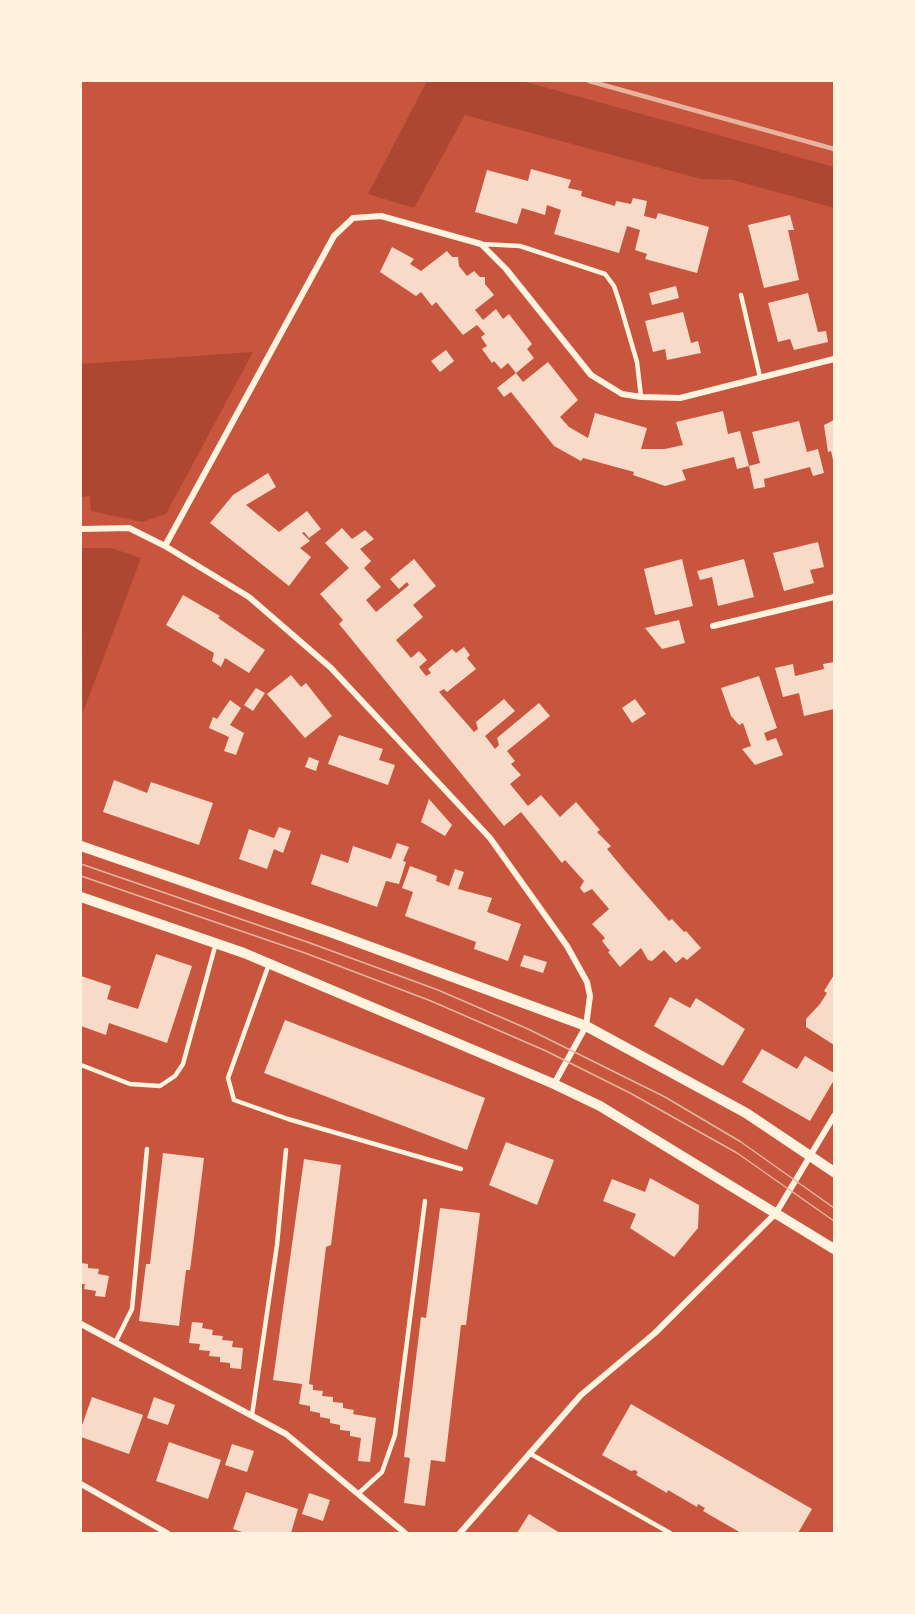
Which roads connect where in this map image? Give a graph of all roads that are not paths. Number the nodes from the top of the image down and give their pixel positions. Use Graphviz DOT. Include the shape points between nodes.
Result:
graph roads {
  1 [pos="481,244"];
  2 [pos="741,295"];
  3 [pos="834,359"];
  4 [pos="760,377"];
  5 [pos="641,398"];
  6 [pos="81,529"];
  7 [pos="165,546"];
  8 [pos="834,597"];
  9 [pos="713,626"];
  10 [pos="81,846"];
  11 [pos="81,897"];
  12 [pos="216,944"];
  13 [pos="269,964"];
  14 [pos="586,1026"];
  15 [pos="81,1065"];
  16 [pos="554,1084"];
  17 [pos="834,1116"];
  18 [pos="147,1149"];
  19 [pos="286,1150"];
  20 [pos="811,1157"];
  21 [pos="461,1169"];
  22 [pos="834,1172"];
  23 [pos="425,1201"];
  24 [pos="776,1213"];
  25 [pos="834,1249"];
  26 [pos="81,1324"];
  27 [pos="116,1341"];
  28 [pos="252,1415"];
  29 [pos="529,1453"];
  30 [pos="81,1484"];
  31 [pos="358,1493"];
  32 [pos="167,1533"];
  33 [pos="405,1533"];
  34 [pos="460,1533"];
  35 [pos="670,1533"];
  1 -- 5 [label="street" via="507,269 591,375 622,394"];
  1 -- 5 [label="lane" via="520,246 605,274 614,286 637,362"];
  1 -- 7 [label="street" via="381,216 353,218 334,236"];
  2 -- 4 [label="lane"];
  3 -- 4 [label="street"];
  4 -- 5 [label="street" via="680,398"];
  6 -- 7 [label="street" via="129,528"];
  7 -- 14 [label="street" via="249,597 331,668 490,838 567,946 586,982 590,996"];
  8 -- 9 [label="street"];
  10 -- 14 [label="street"];
  11 -- 12 [label="street"];
  12 -- 13 [label="street"];
  12 -- 15 [label="lane" via="183,1064 174,1076 160,1086 130,1084"];
  13 -- 16 [label="street"];
  13 -- 21 [label="lane" via="228,1078 234,1100"];
  14 -- 16 [label="street"];
  14 -- 20 [label="street" via="746,1113"];
  16 -- 24 [label="street" via="600,1106"];
  17 -- 20 [label="street"];
  18 -- 27 [label="lane" via="132,1309"];
  19 -- 28 [label="lane"];
  20 -- 22 [label="street"];
  20 -- 24 [label="street"];
  23 -- 31 [label="lane" via="395,1435 382,1472"];
  24 -- 25 [label="street"];
  24 -- 29 [label="street" via="655,1333 581,1395"];
  26 -- 27 [label="street"];
  27 -- 28 [label="street"];
  28 -- 31 [label="street" via="286,1434"];
  29 -- 34 [label="street"];
  29 -- 35 [label="lane"];
  30 -- 32 [label="street"];
  31 -- 33 [label="street"];
}
